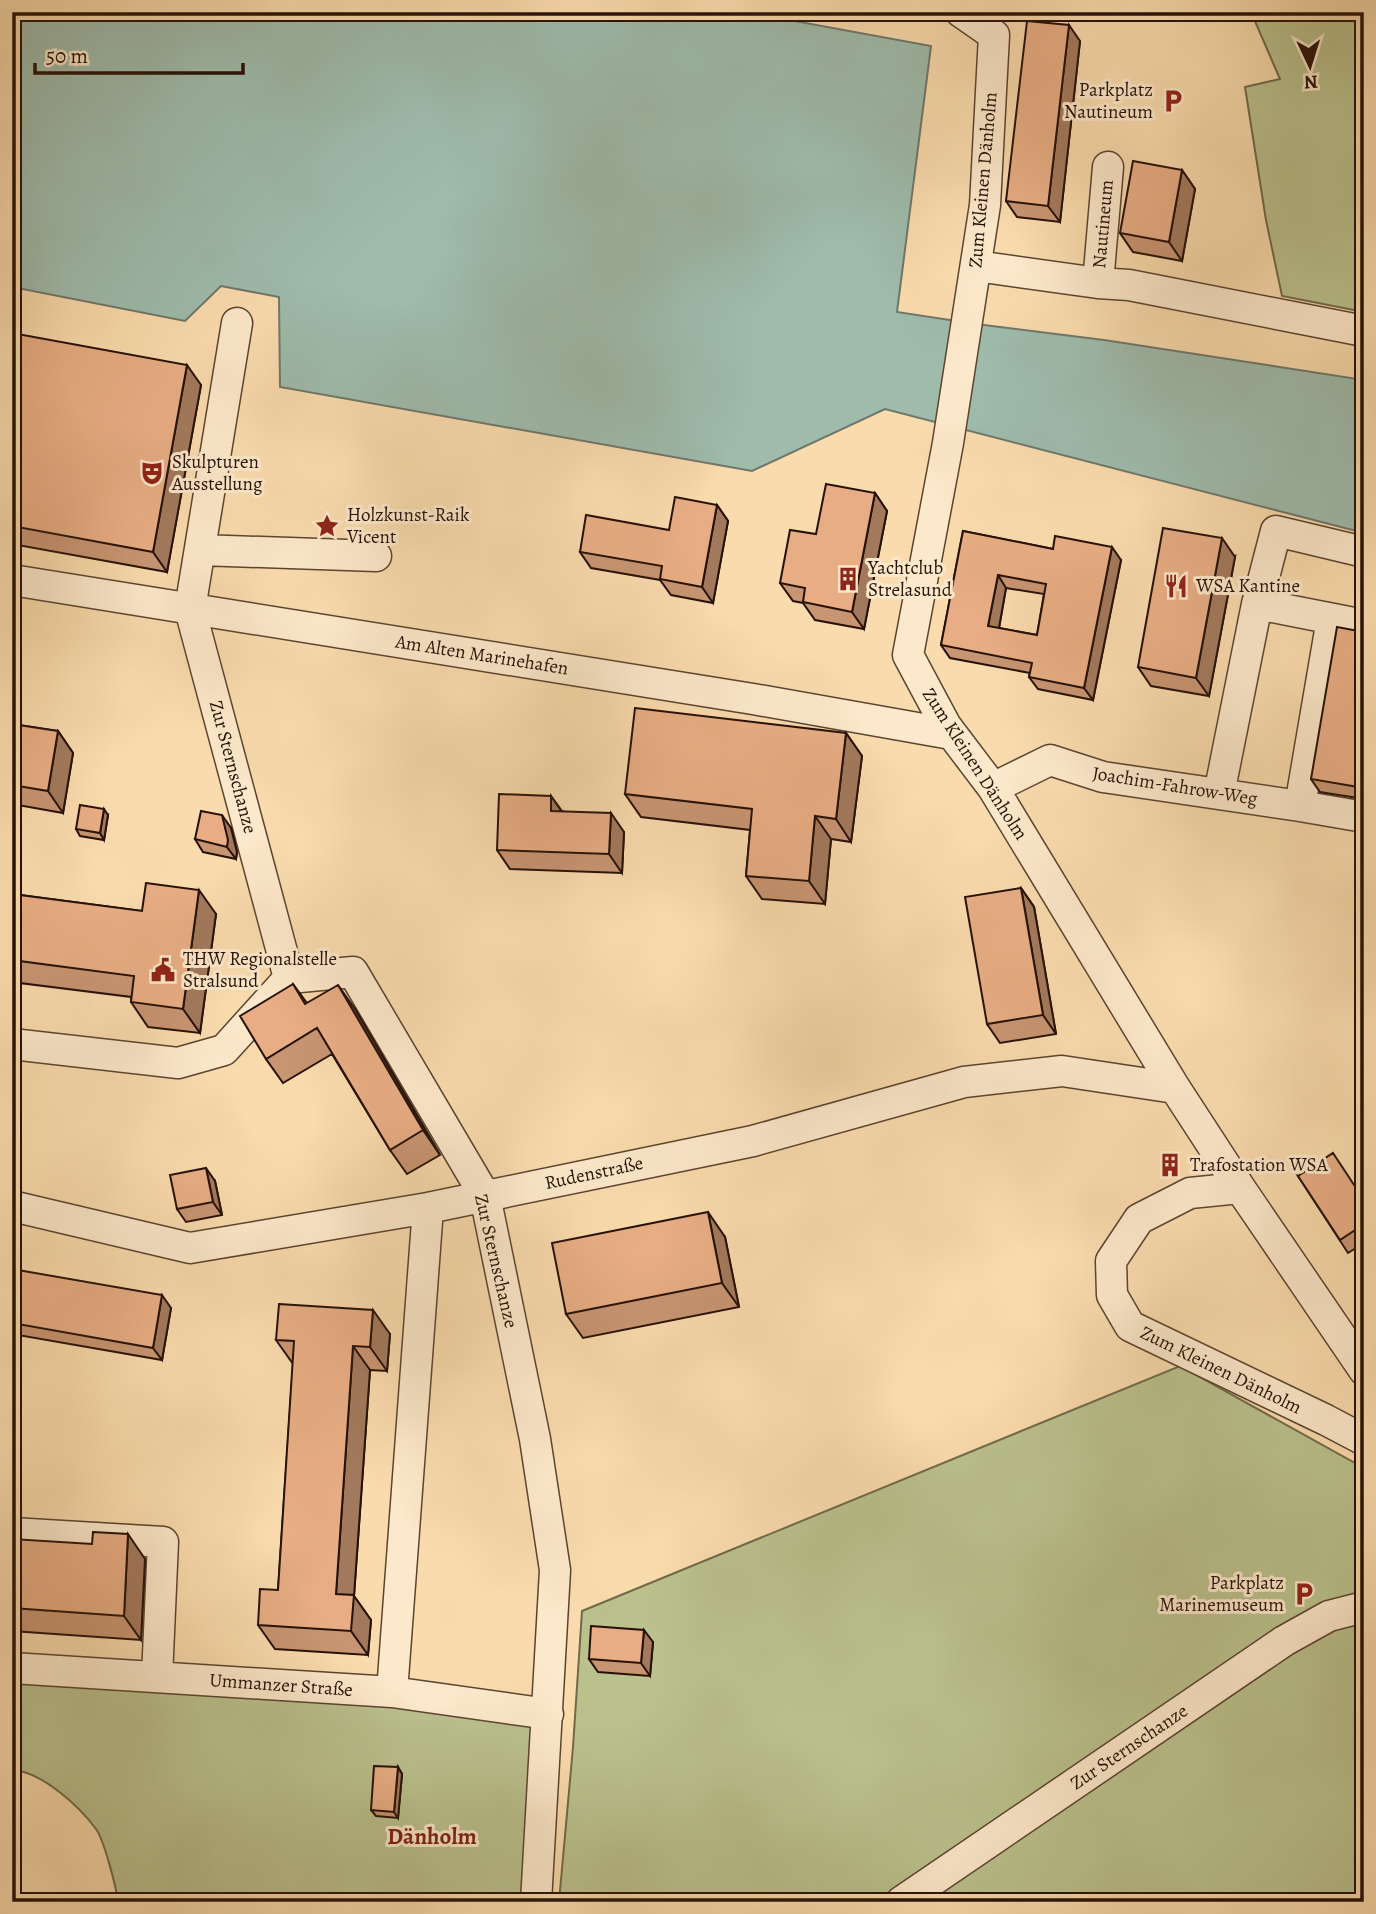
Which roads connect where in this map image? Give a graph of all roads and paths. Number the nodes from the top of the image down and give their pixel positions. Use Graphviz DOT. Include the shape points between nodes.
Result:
graph roads {
  1 [pos="961,12"];
  2 [pos="1108,167"];
  3 [pos="976,266"];
  4 [pos="1098,283"];
  5 [pos="237,323"];
  6 [pos="1364,331"];
  7 [pos="200,550"];
  8 [pos="1364,552"];
  9 [pos="376,556"];
  10 [pos="12,580"];
  11 [pos="1257,604"];
  12 [pos="191,609"];
  13 [pos="1332,619"];
  14 [pos="1364,625"];
  15 [pos="951,734"];
  16 [pos="993,788"];
  17 [pos="1219,794"];
  18 [pos="1300,806"];
  19 [pos="1364,817"];
  20 [pos="289,978"];
  21 [pos="12,1044"];
  22 [pos="1175,1088"];
  23 [pos="1240,1188"];
  24 [pos="485,1196"];
  25 [pos="12,1206"];
  26 [pos="428,1208"];
  27 [pos="1364,1370"];
  28 [pos="1364,1440"];
  29 [pos="12,1533"];
  30 [pos="1364,1606"];
  31 [pos="12,1668"];
  32 [pos="157,1676"];
  33 [pos="392,1692"];
  34 [pos="548,1714"];
  35 [pos="536,1902"];
  36 [pos="901,1902"];
  1 -- 3 [label="street, Zum Kleinen Dänholm" via="994,35 985,205"];
  2 -- 4 [label="street, Nautineum"];
  3 -- 4 [label="street, Nautineum"];
  3 -- 15 [label="street, Zum Kleinen Dänholm" via="908,655"];
  4 -- 6 [label="street" via="1129,285"];
  5 -- 7 [label="street"];
  7 -- 9 [label="street"];
  7 -- 12 [label="street"];
  8 -- 11 [label="street" via="1276,531"];
  10 -- 12 [label="street, Am Alten Marinehafen"];
  11 -- 13 [label="street"];
  11 -- 17 [label="street"];
  12 -- 15 [label="street, Am Alten Marinehafen"];
  12 -- 20 [label="street, Zur Sternschanze"];
  13 -- 14 [label="street"];
  13 -- 18 [label="street"];
  15 -- 16 [label="street, Zum Kleinen Dänholm"];
  16 -- 17 [label="street, Joachim-Fahrow-Weg" via="1050,760 1103,777"];
  16 -- 22 [label="street, Zum Kleinen Dänholm"];
  17 -- 18 [label="street, Joachim-Fahrow-Weg"];
  18 -- 19 [label="street, Joachim-Fahrow-Weg"];
  20 -- 21 [label="street" via="224,1050 178,1063"];
  20 -- 24 [label="street, Zur Sternschanze" via="354,972"];
  22 -- 23 [label="street, Zum Kleinen Dänholm"];
  22 -- 24 [label="street, Rudenstraße" via="1062,1071 964,1082 753,1141"];
  23 -- 27 [label="street, Zum Kleinen Dänholm"];
  23 -- 28 [label="street, Zum Kleinen Dänholm" via="1190,1194 1139,1219 1111,1261 1112,1295 1130,1326"];
  24 -- 26 [label="street, Rudenstraße"];
  24 -- 34 [label="street, Zur Sternschanze" via="535,1439 555,1570"];
  25 -- 26 [label="street, Rudenstraße" via="190,1248"];
  26 -- 33 [label="street"];
  29 -- 32 [label="street" via="163,1542"];
  30 -- 36 [label="street, Zur Sternschanze" via="1329,1616 1284,1641"];
  31 -- 32 [label="street, Ummanzer Straße"];
  32 -- 33 [label="street, Ummanzer Straße"];
  33 -- 34 [label="street, Ummanzer Straße"];
  34 -- 35 [label="street, Zur Sternschanze"];
}
